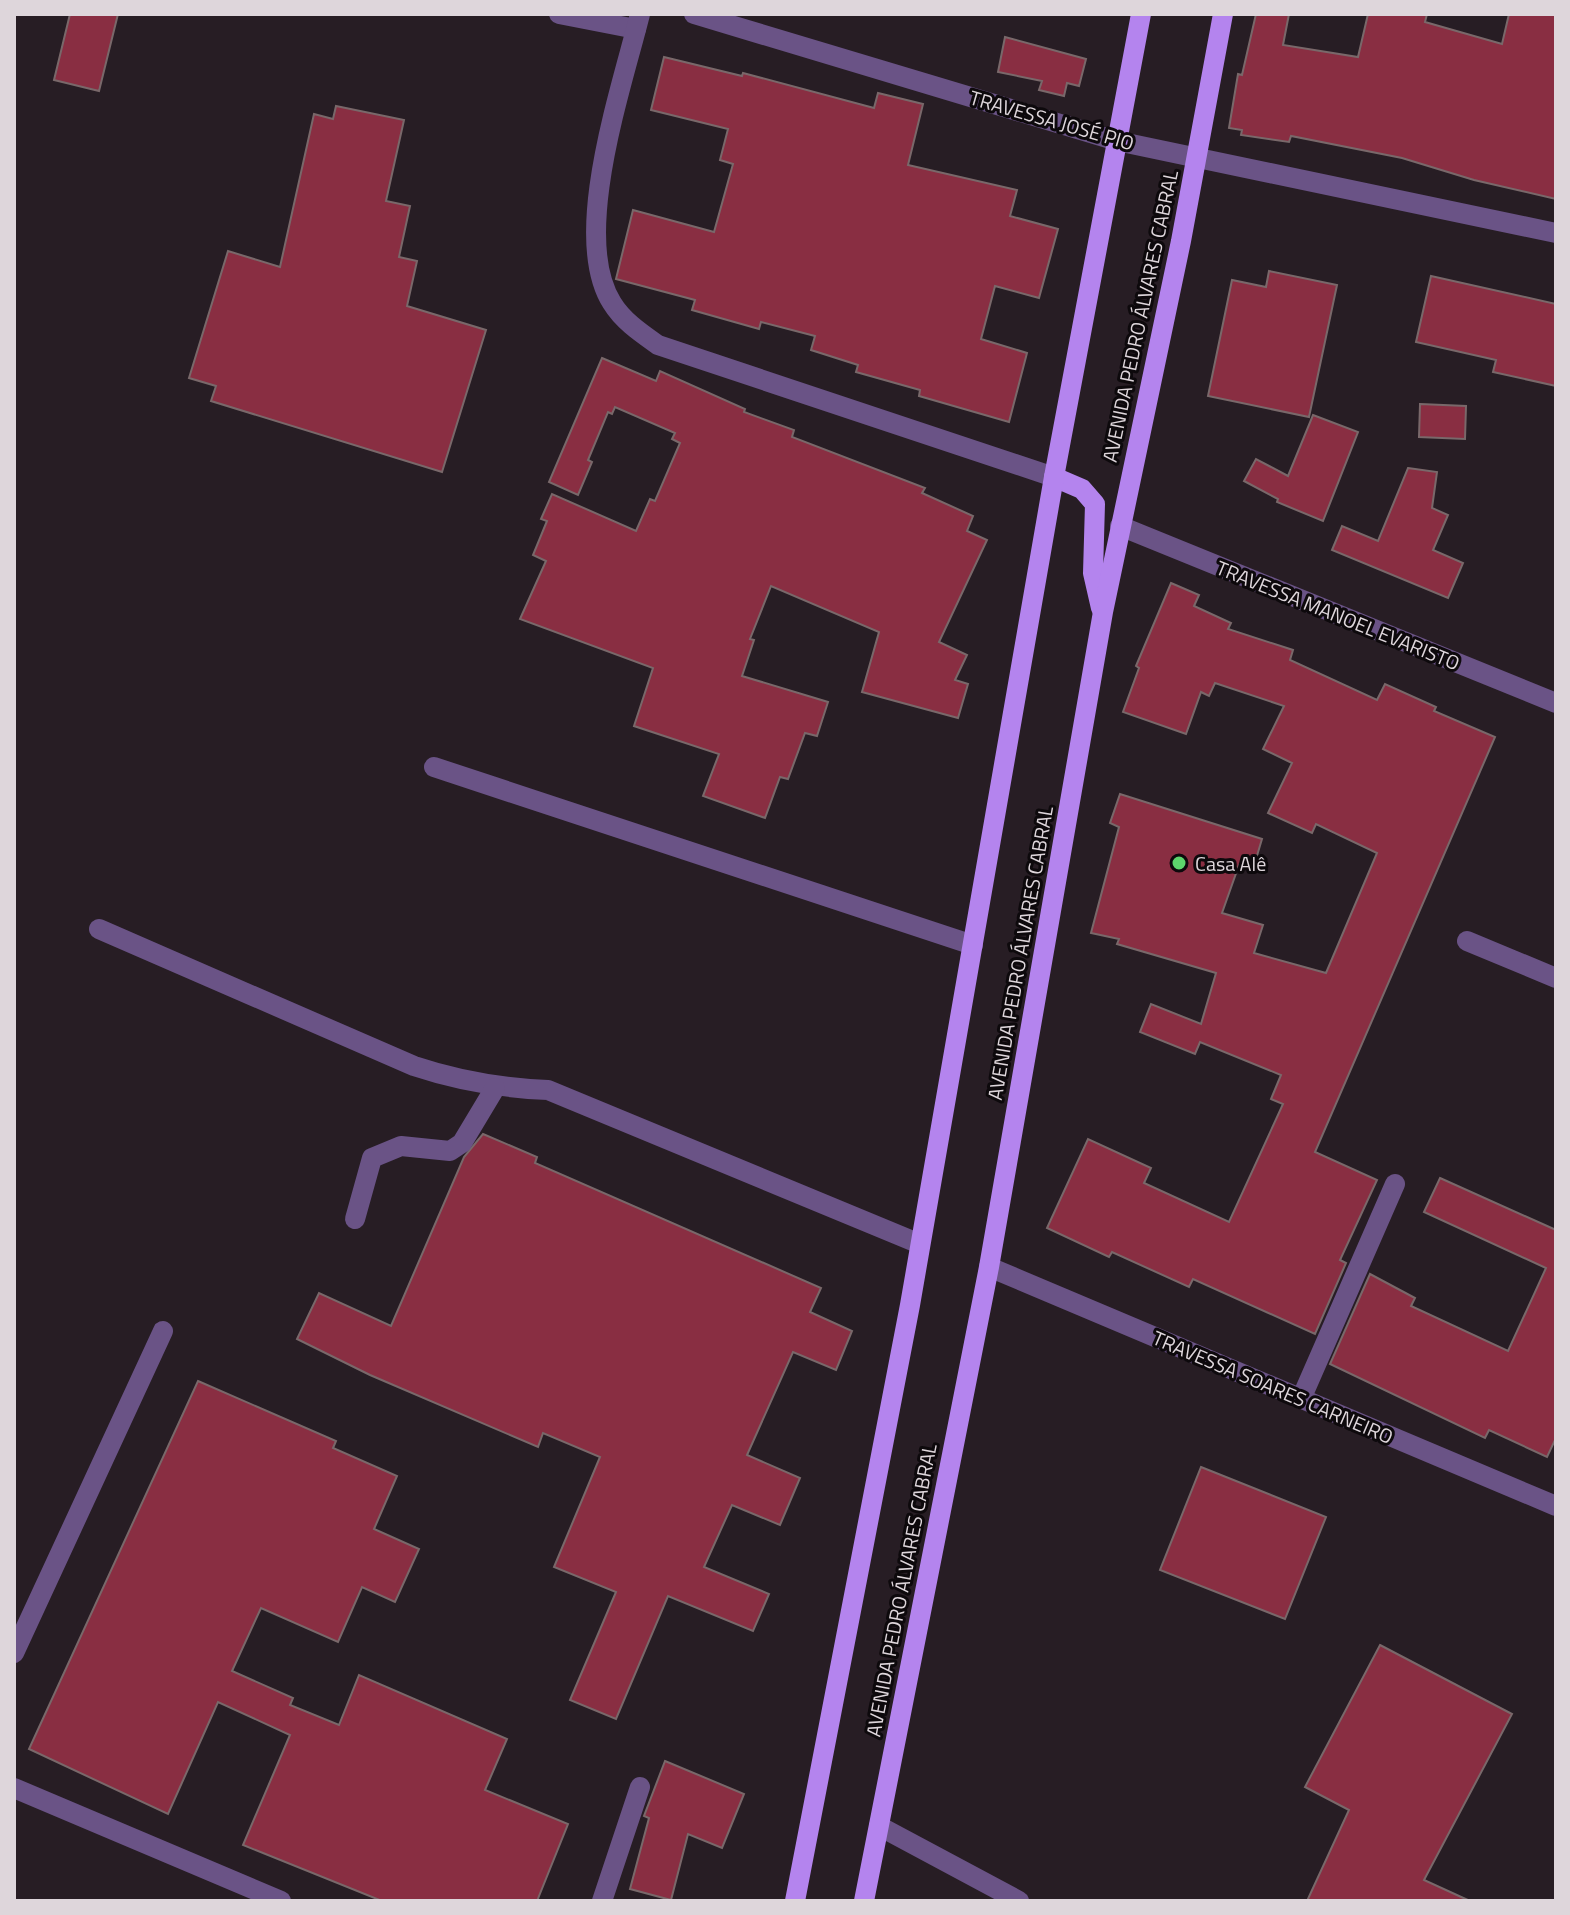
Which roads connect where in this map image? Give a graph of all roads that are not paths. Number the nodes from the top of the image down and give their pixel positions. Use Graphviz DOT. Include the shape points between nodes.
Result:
graph roads {
  1 [pos="559,14"];
  2 [pos="694,14"];
  3 [pos="1141,14"];
  4 [pos="1223,14"];
  5 [pos="638,21"];
  6 [pos="1117,141"];
  7 [pos="1197,158"];
  8 [pos="1556,233"];
  9 [pos="1054,477"];
  10 [pos="1120,526"];
  11 [pos="1103,612"];
  12 [pos="1556,703"];
  13 [pos="434,767"];
  14 [pos="99,929"];
  15 [pos="1467,941"];
  16 [pos="973,945"];
  17 [pos="1556,978"];
  18 [pos="495,1088"];
  19 [pos="1395,1184"];
  20 [pos="355,1219"];
  21 [pos="920,1244"];
  22 [pos="989,1267"];
  23 [pos="163,1331"];
  24 [pos="1301,1399"];
  25 [pos="1556,1506"];
  26 [pos="14,1653"];
  27 [pos="640,1787"];
  28 [pos="14,1788"];
  29 [pos="879,1826"];
  30 [pos="281,1901"];
  31 [pos="602,1901"];
  32 [pos="795,1901"];
  33 [pos="864,1901"];
  34 [pos="1019,1901"];
  1 -- 5 [label="street"];
  2 -- 6 [label="street, TRAVESSA JOSÉ PIO"];
  3 -- 6 [label="main road"];
  4 -- 7 [label="main road, AVENIDA PEDRO ÁLVARES CABRAL"];
  5 -- 9 [label="street" via="599,190 595,235 599,274 612,303 632,327 658,345"];
  6 -- 7 [label="street, TRAVESSA JOSÉ PIO"];
  6 -- 9 [label="main road"];
  7 -- 8 [label="street, TRAVESSA JOSÉ PIO"];
  7 -- 10 [label="main road, AVENIDA PEDRO ÁLVARES CABRAL"];
  9 -- 11 [label="main road" via="1082,489 1095,504 1094,587"];
  9 -- 16 [label="main road"];
  10 -- 11 [label="main road, AVENIDA PEDRO ÁLVARES CABRAL"];
  10 -- 12 [label="street, TRAVESSA MANOEL EVARISTO"];
  11 -- 22 [label="main road, AVENIDA PEDRO ÁLVARES CABRAL"];
  13 -- 16 [label="street"];
  14 -- 18 [label="street" via="414,1066"];
  15 -- 17 [label="street"];
  16 -- 21 [label="main road"];
  18 -- 20 [label="street" via="462,1143 450,1151 401,1146 372,1158"];
  18 -- 21 [label="street" via="548,1090"];
  19 -- 24 [label="street"];
  21 -- 32 [label="main road"];
  22 -- 24 [label="street, TRAVESSA SOARES CARNEIRO"];
  22 -- 29 [label="main road, AVENIDA PEDRO ÁLVARES CABRAL"];
  23 -- 26 [label="street"];
  24 -- 25 [label="street, TRAVESSA SOARES CARNEIRO"];
  27 -- 31 [label="street"];
  28 -- 30 [label="street"];
  29 -- 33 [label="main road, AVENIDA PEDRO ÁLVARES CABRAL"];
  29 -- 34 [label="street"];
}
